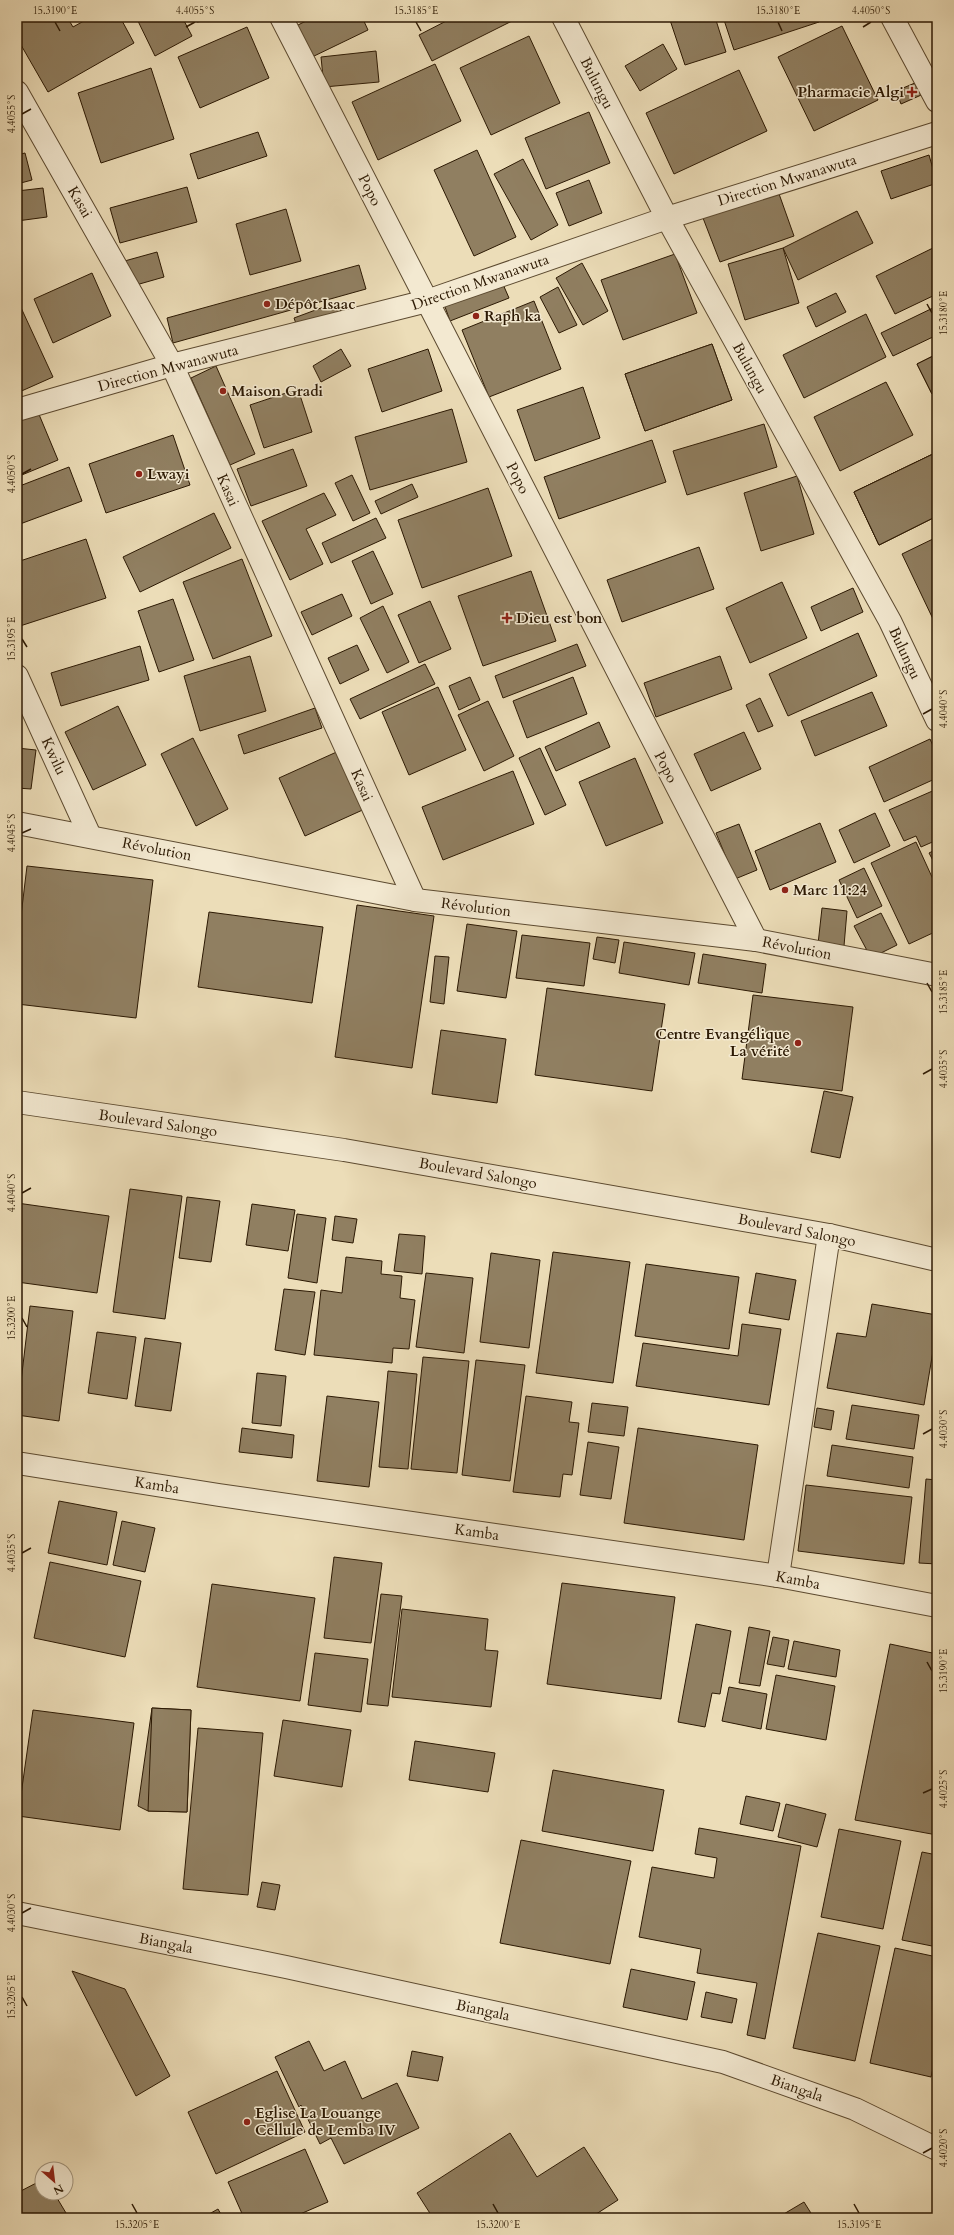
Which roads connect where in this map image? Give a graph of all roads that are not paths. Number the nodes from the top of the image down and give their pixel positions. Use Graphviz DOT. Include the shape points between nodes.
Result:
graph roads {
  1 [pos="281,17"];
  2 [pos="563,17"];
  3 [pos="892,17"];
  4 [pos="17,92"];
  5 [pos="937,101"];
  6 [pos="937,134"];
  7 [pos="666,218"];
  8 [pos="427,301"];
  9 [pos="172,365"];
  10 [pos="17,410"];
  11 [pos="17,676"];
  12 [pos="937,720"];
  13 [pos="17,823"];
  14 [pos="90,836"];
  15 [pos="415,900"];
  16 [pos="756,940"];
  17 [pos="937,974"];
  18 [pos="17,1102"];
  19 [pos="829,1235"];
  20 [pos="937,1260"];
  21 [pos="17,1463"];
  22 [pos="778,1576"];
  23 [pos="937,1606"];
  24 [pos="17,1913"];
  25 [pos="937,2148"];
  1 -- 8 [label="street, Popo"];
  2 -- 7 [label="street, Bulungu"];
  3 -- 5 [label="street"];
  4 -- 9 [label="street, Kasai"];
  6 -- 7 [label="street, Direction Mwanawuta"];
  7 -- 8 [label="street, Direction Mwanawuta"];
  7 -- 12 [label="street, Bulungu" via="890,621"];
  8 -- 9 [label="street, Direction Mwanawuta"];
  8 -- 16 [label="street, Popo"];
  9 -- 10 [label="street, Direction Mwanawuta"];
  9 -- 15 [label="street, Kasai"];
  11 -- 14 [label="street, Kwilu"];
  13 -- 14 [label="street, Révolution"];
  14 -- 15 [label="street, Révolution"];
  15 -- 16 [label="street, Révolution"];
  16 -- 17 [label="street, Révolution"];
  18 -- 19 [label="street, Boulevard Salongo" via="344,1150"];
  19 -- 20 [label="street, Boulevard Salongo"];
  19 -- 22 [label="street"];
  21 -- 22 [label="street, Kamba"];
  22 -- 23 [label="street, Kamba"];
  24 -- 25 [label="street, Biangala" via="294,1969 722,2062 855,2109"];
}
